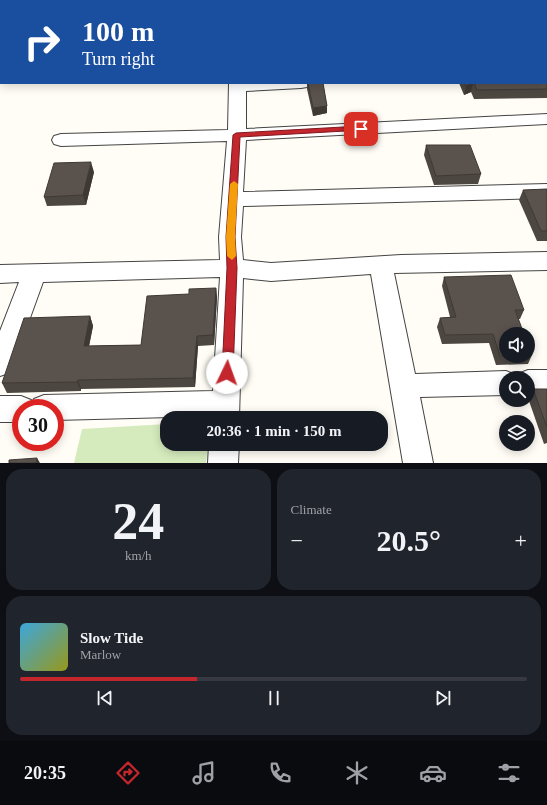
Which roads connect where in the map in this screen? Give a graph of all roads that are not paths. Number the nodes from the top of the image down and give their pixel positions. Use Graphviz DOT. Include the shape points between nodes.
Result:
graph roads {
  1 [pos="269,84"];
  2 [pos="237,85"];
  3 [pos="547,119"];
  4 [pos="236,135"];
  5 [pos="61,140"];
  6 [pos="547,191"];
  7 [pos="233,199"];
  8 [pos="547,261"];
  9 [pos="381,265"];
  10 [pos="232,268"];
  11 [pos="34,273"];
  12 [pos="0,274"];
  13 [pos="0,365"];
  14 [pos="535,382"];
  15 [pos="547,382"];
  16 [pos="499,383"];
  17 [pos="404,386"];
  18 [pos="64,408"];
  19 [pos="0,409"];
  20 [pos="12,409"];
  21 [pos="225,410"];
  22 [pos="224,451"];
  23 [pos="223,463"];
  24 [pos="418,463"];
  1 -- 2 [label="street"];
  2 -- 4 [label="street"];
  3 -- 4 [label="street"];
  4 -- 5 [label="street"];
  4 -- 7 [label="street"];
  6 -- 7 [label="street"];
  7 -- 10 [label="street" via="230,237"];
  8 -- 9 [label="street"];
  9 -- 10 [label="street" via="271,272"];
  9 -- 17 [label="street"];
  10 -- 11 [label="street"];
  10 -- 21 [label="street"];
  11 -- 12 [label="street"];
  11 -- 13 [label="street"];
  14 -- 15 [label="street"];
  16 -- 17 [label="street"];
  17 -- 24 [label="street"];
  18 -- 21 [label="street"];
  19 -- 20 [label="street"];
  22 -- 23 [label="street"];
}
